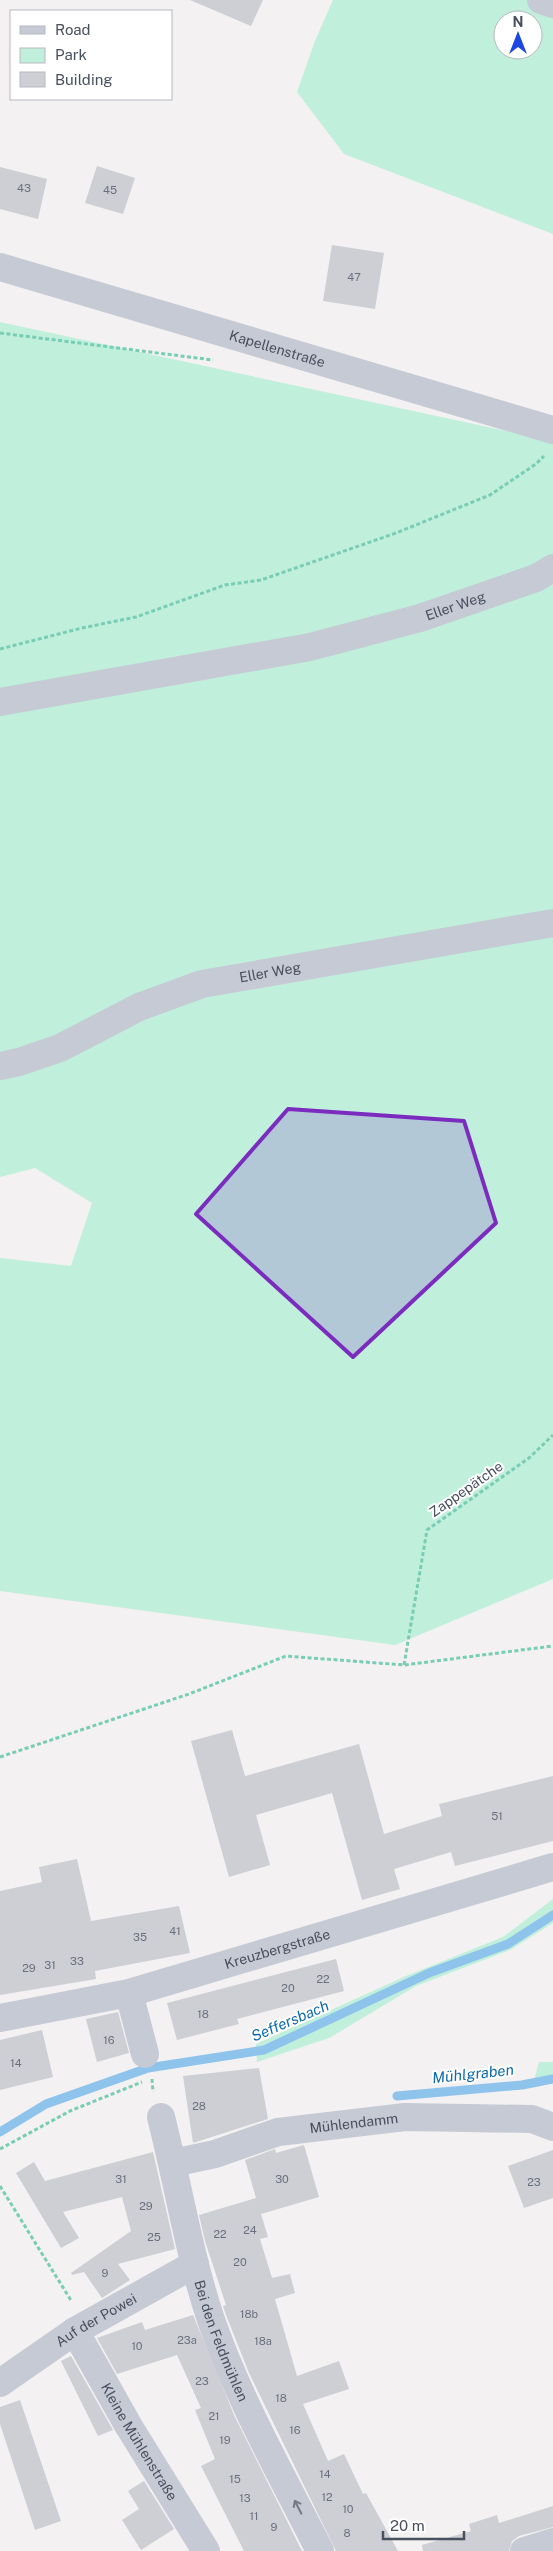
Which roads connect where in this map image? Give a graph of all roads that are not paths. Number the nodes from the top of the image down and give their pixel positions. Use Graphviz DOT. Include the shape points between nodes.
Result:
graph roads {
  1 [pos="541,0"];
  2 [pos="553,4"];
  3 [pos="0,267"];
  4 [pos="550,441"];
  5 [pos="553,568"];
  6 [pos="0,702"];
  7 [pos="553,923"];
  8 [pos="0,1066"];
  9 [pos="553,1867"];
  10 [pos="129,1993"];
  11 [pos="0,2018"];
  12 [pos="149,2066"];
  13 [pos="161,2117"];
  14 [pos="546,2125"];
  15 [pos="173,2163"];
  16 [pos="195,2264"];
  17 [pos="81,2328"];
  18 [pos="0,2383"];
  19 [pos="553,2542"];
  20 [pos="206,2551"];
  21 [pos="320,2551"];
  22 [pos="524,2551"];
  1 -- 2 [label="street"];
  3 -- 4 [label="street, Kapellenstraße"];
  5 -- 6 [label="street, Eller Weg" via="536,578 420,618 310,647"];
  7 -- 8 [label="street, Eller Weg" via="202,984 139,1007 60,1048"];
  9 -- 10 [label="street, Kreuzbergstraße"];
  10 -- 11 [label="street, Kreuzbergstraße"];
  10 -- 12 [label="street"];
  13 -- 15 [label="street, Bei den Feldmühlen"];
  14 -- 15 [label="street, Mühlendamm" via="532,2120 405,2117 278,2132 215,2154"];
  15 -- 16 [label="street, Bei den Feldmühlen"];
  16 -- 17 [label="street, Auf der Powei"];
  21 -- 16 [label="street, Bei den Feldmühlen, one-way" via="245,2401 211,2321"];
  17 -- 18 [label="street, Auf der Powei"];
  17 -- 20 [label="street, Kleine Mühlenstraße" via="128,2424"];
  19 -- 22 [label="street"];
}
